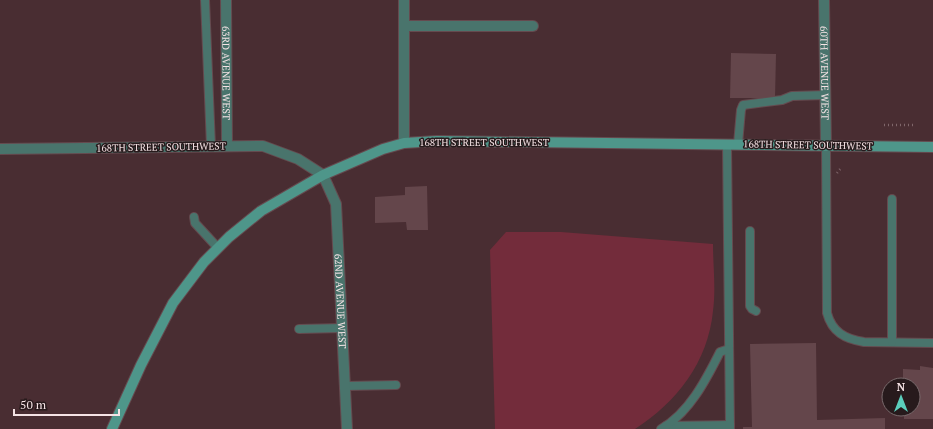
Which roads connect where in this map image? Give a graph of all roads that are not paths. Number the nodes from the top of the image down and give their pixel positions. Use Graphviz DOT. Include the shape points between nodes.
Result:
graph roads {
  1 [pos="205,0"];
  2 [pos="226,0"];
  3 [pos="404,0"];
  4 [pos="824,0"];
  5 [pos="405,26"];
  6 [pos="533,26"];
  7 [pos="826,95"];
  8 [pos="404,143"];
  9 [pos="727,144"];
  10 [pos="738,144"];
  11 [pos="211,146"];
  12 [pos="227,146"];
  13 [pos="826,146"];
  14 [pos="933,146"];
  15 [pos="0,150"];
  16 [pos="323,175"];
  17 [pos="892,199"];
  18 [pos="194,217"];
  19 [pos="750,231"];
  20 [pos="218,248"];
  21 [pos="756,311"];
  22 [pos="343,328"];
  23 [pos="299,329"];
  24 [pos="892,342"];
  25 [pos="933,343"];
  26 [pos="729,349"];
  27 [pos="396,385"];
  28 [pos="346,386"];
  29 [pos="664,427"];
  30 [pos="730,427"];
  31 [pos="112,429"];
  32 [pos="347,429"];
  1 -- 11 [label="lane"];
  2 -- 12 [label="street, 63RD AVENUE WEST"];
  3 -- 5 [label="street"];
  4 -- 7 [label="street, 60TH AVENUE WEST"];
  5 -- 6 [label="street"];
  5 -- 8 [label="street"];
  7 -- 10 [label="lane" via="792,96 782,100 743,105"];
  7 -- 13 [label="street, 60TH AVENUE WEST"];
  8 -- 9 [label="main road, 168TH STREET SOUTHWEST" via="437,141"];
  8 -- 16 [label="main road, 168TH STREET SOUTHWEST" via="383,149"];
  9 -- 10 [label="main road, 168TH STREET SOUTHWEST"];
  9 -- 26 [label="lane"];
  10 -- 13 [label="main road, 168TH STREET SOUTHWEST"];
  11 -- 12 [label="street, 168TH STREET SOUTHWEST"];
  11 -- 15 [label="street, 168TH STREET SOUTHWEST"];
  12 -- 16 [label="street, 168TH STREET SOUTHWEST" via="263,146 298,160"];
  13 -- 14 [label="main road, 168TH STREET SOUTHWEST"];
  13 -- 24 [label="lane" via="827,313 830,323 836,330 853,340"];
  16 -- 20 [label="main road" via="261,211"];
  16 -- 22 [label="street, 62ND AVENUE WEST" via="336,204"];
  17 -- 24 [label="lane"];
  18 -- 20 [label="lane" via="195,223"];
  19 -- 21 [label="lane" via="750,306"];
  20 -- 31 [label="main road" via="173,303"];
  22 -- 23 [label="lane"];
  22 -- 28 [label="street, 62ND AVENUE WEST"];
  24 -- 25 [label="lane"];
  26 -- 29 [label="lane" via="720,352 711,371 688,405"];
  26 -- 30 [label="lane"];
  27 -- 28 [label="lane"];
  28 -- 32 [label="street, 62ND AVENUE WEST"];
  29 -- 30 [label="lane"];
}
